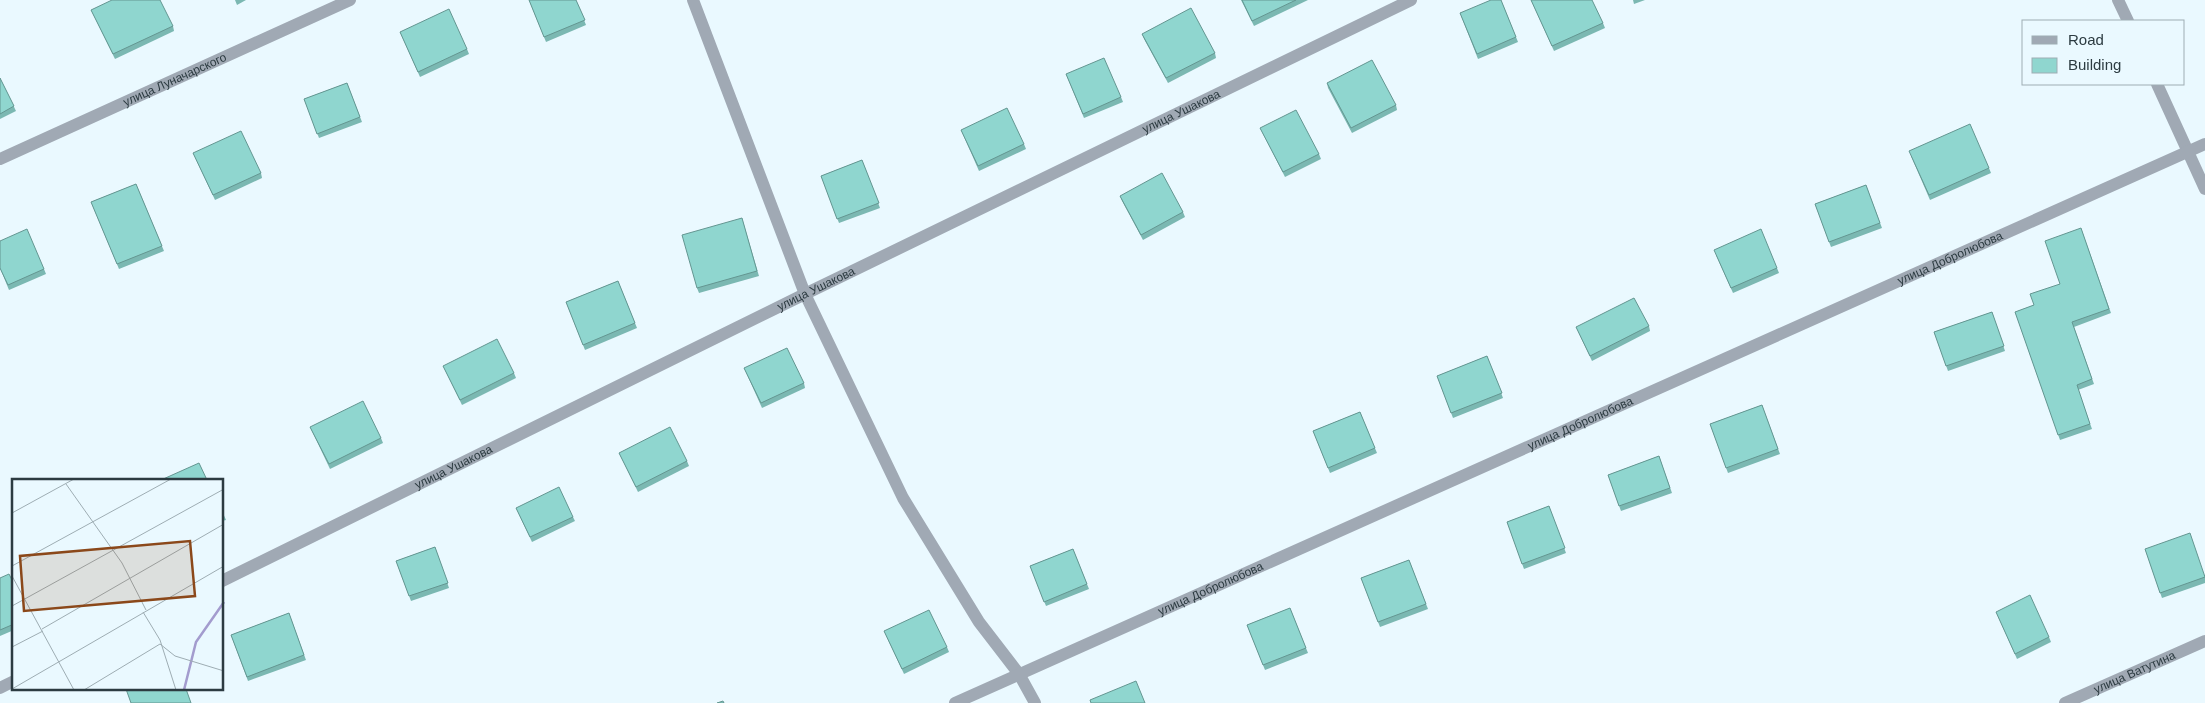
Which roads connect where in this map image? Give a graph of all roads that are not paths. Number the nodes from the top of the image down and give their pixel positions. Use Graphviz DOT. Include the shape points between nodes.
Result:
graph roads {
  1 [pos="350,0"];
  2 [pos="693,0"];
  3 [pos="1411,0"];
  4 [pos="2118,0"];
  5 [pos="2128,20"];
  6 [pos="2157,85"];
  7 [pos="2205,144"];
  8 [pos="2188,151"];
  9 [pos="0,159"];
  10 [pos="2205,188"];
  11 [pos="805,294"];
  12 [pos="224,580"];
  13 [pos="2205,641"];
  14 [pos="1019,674"];
  15 [pos="12,682"];
  16 [pos="0,688"];
  17 [pos="955,703"];
  18 [pos="1035,703"];
  19 [pos="2065,703"];
  1 -- 9 [label="street, улица Луначарского"];
  2 -- 11 [label="street"];
  3 -- 11 [label="street, улица Ушакова"];
  4 -- 5 [label="street"];
  6 -- 8 [label="street"];
  7 -- 8 [label="street, улица Добролюбова"];
  8 -- 10 [label="street"];
  8 -- 14 [label="street, улица Добролюбова"];
  11 -- 12 [label="street, улица Ушакова"];
  11 -- 14 [label="street" via="903,498 979,622"];
  13 -- 19 [label="street, улица Ватутина"];
  14 -- 17 [label="street, улица Добролюбова"];
  14 -- 18 [label="street"];
  15 -- 16 [label="street"];
}
